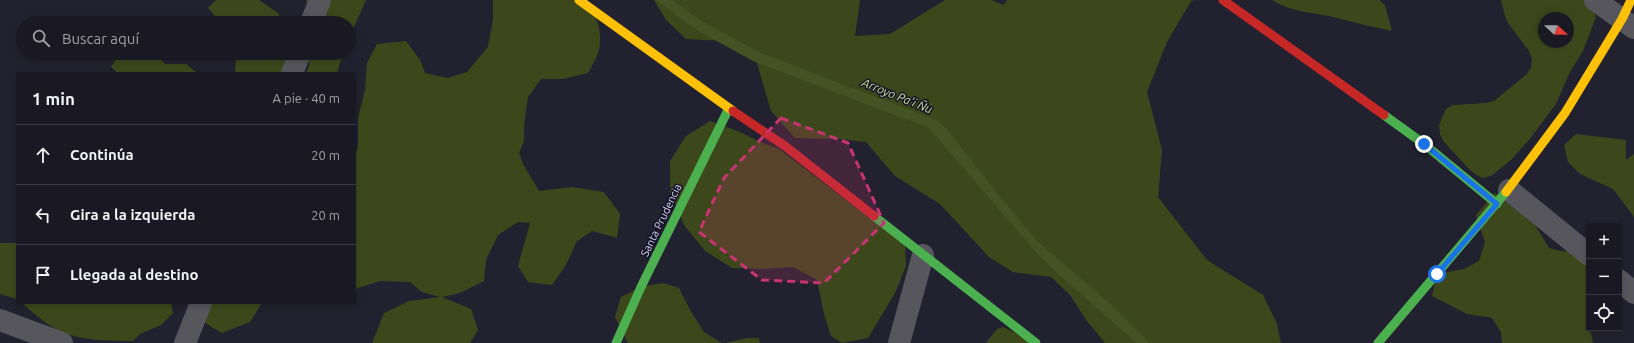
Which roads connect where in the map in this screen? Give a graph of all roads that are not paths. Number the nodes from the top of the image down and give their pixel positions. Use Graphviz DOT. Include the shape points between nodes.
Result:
graph roads {
  1 [pos="320,0"];
  2 [pos="579,0"];
  3 [pos="1223,0"];
  4 [pos="1595,0"];
  5 [pos="1631,0"];
  6 [pos="314,16"];
  7 [pos="1628,24"];
  8 [pos="297,60"];
  9 [pos="292,72"];
  10 [pos="729,108"];
  11 [pos="1503,197"];
  12 [pos="1586,253"];
  13 [pos="923,255"];
  14 [pos="1622,283"];
  15 [pos="1634,293"];
  16 [pos="201,304"];
  17 [pos="0,320"];
  18 [pos="62,343"];
  19 [pos="185,343"];
  20 [pos="616,343"];
  21 [pos="899,343"];
  22 [pos="1036,343"];
  23 [pos="1378,343"];
  1 -- 6 [label="street"];
  2 -- 10 [label="street"];
  3 -- 11 [label="street" via="1424,144"];
  4 -- 7 [label="street"];
  5 -- 7 [label="street"];
  7 -- 11 [label="street"];
  8 -- 9 [label="street"];
  10 -- 13 [label="street" via="785,146"];
  10 -- 20 [label="street, Santa Prudencia"];
  11 -- 12 [label="street"];
  11 -- 23 [label="street"];
  13 -- 21 [label="street"];
  13 -- 22 [label="street"];
  14 -- 15 [label="street"];
  16 -- 19 [label="street"];
  17 -- 18 [label="street"];
}
